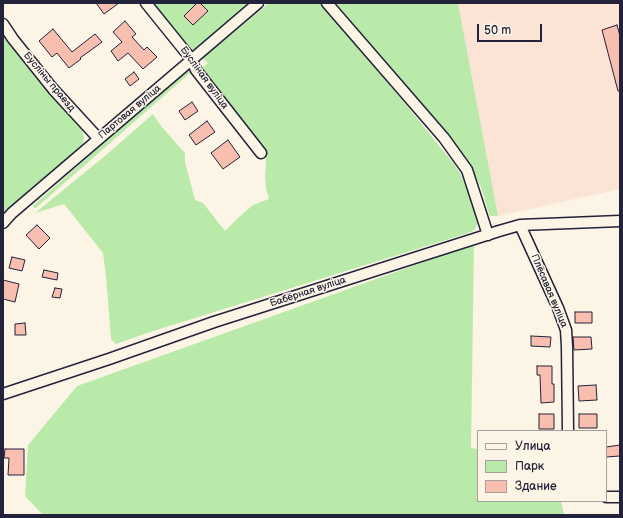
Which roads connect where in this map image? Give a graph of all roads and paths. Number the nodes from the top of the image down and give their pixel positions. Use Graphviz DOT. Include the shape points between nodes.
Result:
graph roads {
  1 [pos="146,3"];
  2 [pos="258,3"];
  3 [pos="327,3"];
  4 [pos="3,24"];
  5 [pos="192,60"];
  6 [pos="98,138"];
  7 [pos="262,153"];
  8 [pos="620,221"];
  9 [pos="3,223"];
  10 [pos="520,225"];
  11 [pos="488,235"];
  12 [pos="3,394"];
  13 [pos="568,430"];
  14 [pos="607,497"];
  15 [pos="620,497"];
  1 -- 5 [label="street, Бусліная вуліца"];
  2 -- 5 [label="street, Партовая вуліца"];
  3 -- 11 [label="street" via="444,138 468,170"];
  4 -- 6 [label="street, Бусліны праезд" via="53,89"];
  5 -- 6 [label="street, Партовая вуліца"];
  5 -- 7 [label="street, Бусліная вуліца" via="196,70"];
  6 -- 9 [label="street, Партовая вуліца" via="12,212"];
  8 -- 10 [label="street, Бабёрная вуліца"];
  10 -- 11 [label="street, Бабёрная вуліца"];
  10 -- 13 [label="street, Плёсавая вуліца" via="566,330"];
  11 -- 12 [label="street, Бабёрная вуліца" via="214,322"];
  14 -- 15 [label="street"];
}
